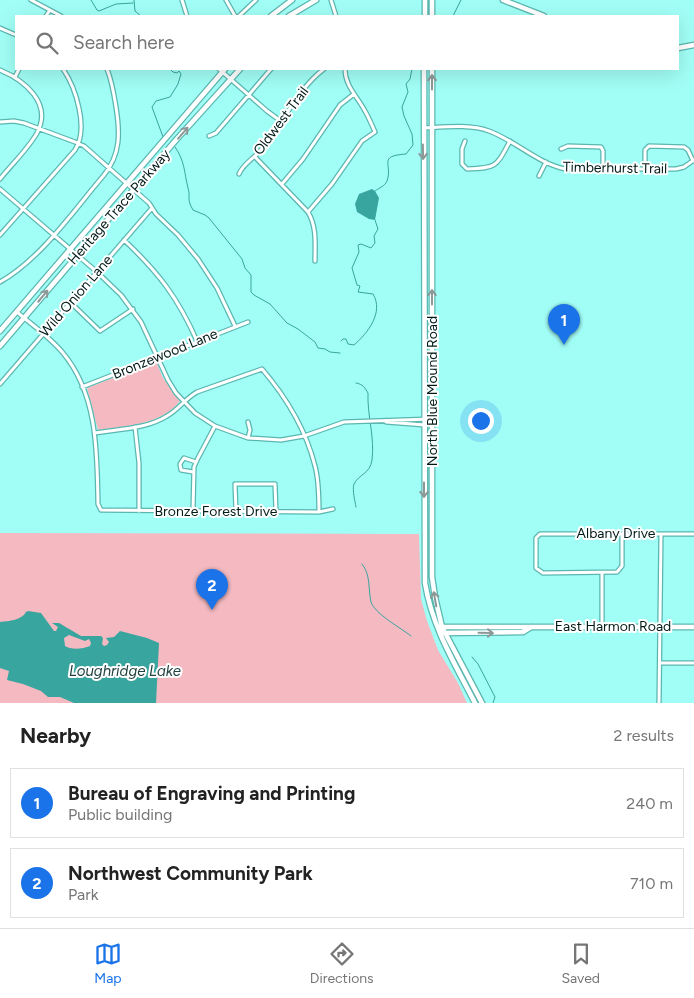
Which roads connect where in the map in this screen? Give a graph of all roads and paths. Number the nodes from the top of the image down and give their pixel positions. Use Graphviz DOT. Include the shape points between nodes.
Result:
graph roads {
  1 [pos="31,0"];
  2 [pos="182,0"];
  3 [pos="226,0"];
  4 [pos="256,0"];
  5 [pos="292,0"];
  6 [pos="316,0"];
  7 [pos="331,0"];
  8 [pos="425,0"];
  9 [pos="432,0"];
  10 [pos="503,0"];
  11 [pos="50,10"];
  12 [pos="47,15"];
  13 [pos="59,15"];
  14 [pos="187,15"];
  15 [pos="234,15"];
  16 [pos="240,15"];
  17 [pos="272,15"];
  18 [pos="290,15"];
  19 [pos="336,15"];
  20 [pos="425,15"];
  21 [pos="432,15"];
  22 [pos="541,15"];
  23 [pos="0,28"];
  24 [pos="15,35"];
  25 [pos="694,46"];
  26 [pos="679,48"];
  27 [pos="0,70"];
  28 [pos="18,70"];
  29 [pos="64,70"];
  30 [pos="107,70"];
  31 [pos="222,70"];
  32 [pos="239,70"];
  33 [pos="270,70"];
  34 [pos="323,70"];
  35 [pos="345,70"];
  36 [pos="424,70"];
  37 [pos="432,70"];
  38 [pos="14,77"];
  39 [pos="231,79"];
  40 [pos="354,94"];
  41 [pos="249,95"];
  42 [pos="0,122"];
  43 [pos="282,122"];
  44 [pos="40,128"];
  45 [pos="423,128"];
  46 [pos="432,128"];
  47 [pos="210,136"];
  48 [pos="465,141"];
  49 [pos="510,141"];
  50 [pos="79,144"];
  51 [pos="561,149"];
  52 [pos="255,156"];
  53 [pos="694,161"];
  54 [pos="546,162"];
  55 [pos="109,168"];
  56 [pos="603,169"];
  57 [pos="644,169"];
  58 [pos="239,174"];
  59 [pos="539,176"];
  60 [pos="0,178"];
  61 [pos="127,184"];
  62 [pos="282,184"];
  63 [pos="0,189"];
  64 [pos="134,190"];
  65 [pos="152,208"];
  66 [pos="24,210"];
  67 [pos="308,212"];
  68 [pos="0,235"];
  69 [pos="53,235"];
  70 [pos="124,240"];
  71 [pos="71,250"];
  72 [pos="78,256"];
  73 [pos="315,261"];
  74 [pos="97,272"];
  75 [pos="0,282"];
  76 [pos="70,302"];
  77 [pos="133,309"];
  78 [pos="17,312"];
  79 [pos="24,318"];
  80 [pos="248,322"];
  81 [pos="235,326"];
  82 [pos="0,331"];
  83 [pos="43,334"];
  84 [pos="197,341"];
  85 [pos="0,346"];
  86 [pos="158,357"];
  87 [pos="0,384"];
  88 [pos="82,387"];
  89 [pos="184,402"];
  90 [pos="425,419"];
  91 [pos="431,419"];
  92 [pos="383,421"];
  93 [pos="248,422"];
  94 [pos="425,425"];
  95 [pos="215,426"];
  96 [pos="136,427"];
  97 [pos="95,433"];
  98 [pos="304,436"];
  99 [pos="248,438"];
  100 [pos="196,462"];
  101 [pos="194,472"];
  102 [pos="333,508"];
  103 [pos="139,511"];
  104 [pos="193,511"];
  105 [pos="236,511"];
  106 [pos="276,511"];
  107 [pos="319,512"];
  108 [pos="622,534"];
  109 [pos="661,534"];
  110 [pos="694,534"];
  111 [pos="602,573"];
  112 [pos="436,626"];
  113 [pos="532,626"];
  114 [pos="602,626"];
  115 [pos="442,627"];
  116 [pos="660,627"];
  117 [pos="694,627"];
  118 [pos="445,632"];
  119 [pos="439,633"];
  120 [pos="660,663"];
  121 [pos="694,663"];
  122 [pos="474,703"];
  123 [pos="482,703"];
  124 [pos="659,703"];
  1 -- 11 [label="street"];
  2 -- 14 [label="street"];
  3 -- 15 [label="street"];
  4 -- 16 [label="street"];
  5 -- 17 [label="main road"];
  6 -- 18 [label="main road"];
  7 -- 19 [label="street"];
  8 -- 20 [label="main road"];
  9 -- 21 [label="main road"];
  10 -- 22 [label="main road"];
  11 -- 12 [label="street"];
  11 -- 13 [label="street"];
  23 -- 24 [label="street"];
  25 -- 26 [label="main road"];
  27 -- 38 [label="street"];
  28 -- 38 [label="street"];
  29 -- 50 [label="street" via="77,102 81,130"];
  30 -- 55 [label="street" via="120,132"];
  31 -- 39 [label="street"];
  31 -- 61 [label="main road, Heritage Trace Parkway"];
  32 -- 39 [label="main road, Heritage Trace Parkway"];
  33 -- 41 [label="street"];
  34 -- 43 [label="street, Oldwest Trail" via="309,83"];
  35 -- 40 [label="street" via="346,80"];
  36 -- 45 [label="main road, North Blue Mound Road"];
  46 -- 37 [label="main road, North Blue Mound Road, one-way"];
  38 -- 44 [label="street" via="30,88 36,97 41,112"];
  39 -- 41 [label="street"];
  64 -- 39 [label="main road, Heritage Trace Parkway, one-way"];
  40 -- 62 [label="street" via="340,105"];
  40 -- 67 [label="street" via="375,132 362,141"];
  41 -- 43 [label="street"];
  41 -- 47 [label="street"];
  42 -- 44 [label="street" via="19,122"];
  43 -- 52 [label="street, Oldwest Trail"];
  44 -- 50 [label="street"];
  44 -- 60 [label="street"];
  45 -- 46 [label="street, Timberhurst Trail"];
  45 -- 90 [label="main road, North Blue Mound Road, one-way"];
  46 -- 49 [label="street, Timberhurst Trail" via="482,129"];
  91 -- 46 [label="main road, North Blue Mound Road, one-way"];
  48 -- 49 [label="street" via="463,166 485,168 498,162"];
  49 -- 54 [label="street, Timberhurst Trail"];
  50 -- 55 [label="street"];
  50 -- 66 [label="street"];
  51 -- 56 [label="street" via="568,146 600,148 603,151"];
  52 -- 58 [label="street, Oldwest Trail"];
  52 -- 62 [label="street"];
  53 -- 57 [label="street, Timberhurst Trail" via="680,168"];
  53 -- 57 [label="street" via="684,147 649,146 644,150"];
  54 -- 56 [label="street, Timberhurst Trail" via="565,169"];
  54 -- 59 [label="street"];
  55 -- 61 [label="street"];
  55 -- 69 [label="street"];
  56 -- 57 [label="street, Timberhurst Trail"];
  61 -- 64 [label="street"];
  61 -- 71 [label="main road, Heritage Trace Parkway"];
  62 -- 67 [label="street"];
  63 -- 66 [label="street"];
  64 -- 65 [label="street"];
  64 -- 72 [label="main road, Heritage Trace Parkway"];
  65 -- 70 [label="street, Wild Onion Lane"];
  65 -- 81 [label="street" via="198,258"];
  66 -- 68 [label="street"];
  66 -- 69 [label="street"];
  67 -- 73 [label="street" via="315,229"];
  69 -- 71 [label="street"];
  69 -- 75 [label="street" via="24,266"];
  70 -- 74 [label="street, Wild Onion Lane"];
  70 -- 84 [label="street" via="170,289"];
  71 -- 72 [label="street"];
  71 -- 78 [label="main road, Heritage Trace Parkway"];
  72 -- 74 [label="street"];
  79 -- 72 [label="main road, Heritage Trace Parkway, one-way"];
  74 -- 76 [label="street, Wild Onion Lane"];
  74 -- 77 [label="street"];
  76 -- 77 [label="street" via="100,331"];
  76 -- 83 [label="street, Wild Onion Lane"];
  77 -- 86 [label="street"];
  78 -- 79 [label="street"];
  78 -- 82 [label="main road, Heritage Trace Parkway"];
  79 -- 83 [label="street"];
  79 -- 85 [label="main road, Heritage Trace Parkway"];
  80 -- 81 [label="street, Bronzewood Lane"];
  81 -- 84 [label="street, Bronzewood Lane"];
  83 -- 87 [label="street, Wild Onion Lane"];
  83 -- 88 [label="street" via="68,359"];
  84 -- 86 [label="street, Bronzewood Lane"];
  86 -- 88 [label="street, Bronzewood Lane"];
  86 -- 89 [label="street" via="168,380"];
  88 -- 97 [label="street"];
  89 -- 95 [label="street"];
  89 -- 96 [label="street" via="158,422"];
  89 -- 98 [label="street" via="197,392 262,369 287,401"];
  90 -- 91 [label="street"];
  90 -- 92 [label="street"];
  90 -- 94 [label="main road, North Blue Mound Road"];
  115 -- 91 [label="main road, North Blue Mound Road, one-way" via="432,577"];
  92 -- 94 [label="street"];
  92 -- 98 [label="street" via="340,423"];
  93 -- 99 [label="street"];
  94 -- 112 [label="main road, North Blue Mound Road, one-way" via="424,565 427,594"];
  95 -- 99 [label="street"];
  95 -- 100 [label="street"];
  96 -- 97 [label="street"];
  96 -- 103 [label="street"];
  97 -- 103 [label="street, Bronze Forest Drive" via="99,509"];
  98 -- 99 [label="street" via="281,440"];
  98 -- 107 [label="street" via="316,468"];
  100 -- 101 [label="street"];
  100 -- 101 [label="street" via="184,458 180,464 181,470"];
  101 -- 104 [label="street"];
  102 -- 107 [label="street, Bronze Forest Drive"];
  103 -- 104 [label="street, Bronze Forest Drive"];
  104 -- 105 [label="street, Bronze Forest Drive"];
  105 -- 106 [label="street, Bronze Forest Drive"];
  105 -- 106 [label="street" via="235,484 276,484"];
  106 -- 107 [label="street, Bronze Forest Drive"];
  108 -- 109 [label="street, Albany Drive"];
  108 -- 111 [label="street" via="621,568 614,573"];
  108 -- 111 [label="street, Albany Drive" via="538,534 535,566 538,570 543,573"];
  109 -- 110 [label="street, Albany Drive"];
  109 -- 116 [label="street"];
  111 -- 114 [label="street"];
  112 -- 115 [label="main road, East Harmon Road"];
  112 -- 119 [label="main road, North Blue Mound Road"];
  113 -- 114 [label="main road, East Harmon Road"];
  113 -- 115 [label="main road, East Harmon Road"];
  118 -- 113 [label="main road, East Harmon Road, one-way" via="523,632"];
  114 -- 116 [label="main road, East Harmon Road"];
  115 -- 118 [label="main road, North Blue Mound Road"];
  116 -- 117 [label="main road, East Harmon Road"];
  116 -- 120 [label="street"];
  118 -- 119 [label="main road, East Harmon Road"];
  118 -- 123 [label="main road, North Blue Mound Road"];
  119 -- 122 [label="main road, North Blue Mound Road"];
  120 -- 121 [label="street"];
  120 -- 124 [label="street"];
}
